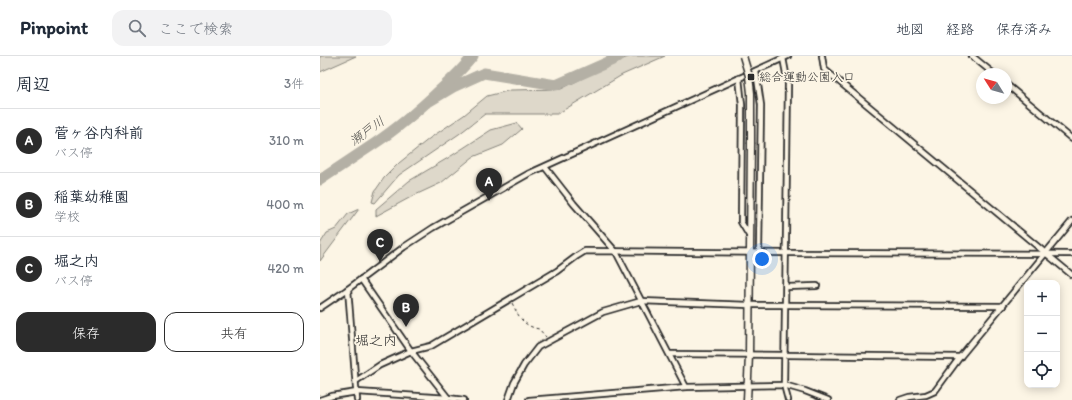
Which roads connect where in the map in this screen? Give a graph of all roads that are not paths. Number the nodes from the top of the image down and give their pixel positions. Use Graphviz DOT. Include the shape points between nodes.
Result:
graph roads {
  1 [pos="743,56"];
  2 [pos="822,56"];
  3 [pos="972,56"];
  4 [pos="785,57"];
  5 [pos="987,68"];
  6 [pos="756,71"];
  7 [pos="739,78"];
  8 [pos="1012,89"];
  9 [pos="1072,139"];
  10 [pos="545,167"];
  11 [pos="1072,222"];
  12 [pos="750,237"];
  13 [pos="616,252"];
  14 [pos="750,253"];
  15 [pos="759,253"];
  16 [pos="786,253"];
  17 [pos="1046,254"];
  18 [pos="1072,254"];
  19 [pos="1072,275"];
  20 [pos="361,279"];
  21 [pos="817,286"];
  22 [pos="786,287"];
  23 [pos="348,289"];
  24 [pos="641,301"];
  25 [pos="785,304"];
  26 [pos="749,305"];
  27 [pos="1003,306"];
  28 [pos="320,308"];
  29 [pos="412,351"];
  30 [pos="670,354"];
  31 [pos="785,354"];
  32 [pos="749,355"];
  33 [pos="960,357"];
  34 [pos="356,381"];
  35 [pos="748,385"];
  36 [pos="784,385"];
  37 [pos="686,388"];
  38 [pos="935,391"];
  39 [pos="357,392"];
  40 [pos="448,398"];
  41 [pos="320,400"];
  42 [pos="357,400"];
  43 [pos="464,400"];
  44 [pos="508,400"];
  45 [pos="529,400"];
  46 [pos="747,400"];
  47 [pos="788,400"];
  48 [pos="828,400"];
  49 [pos="900,400"];
  50 [pos="927,400"];
  1 -- 12 [label="street, bridge" via="751,93"];
  2 -- 17 [label="street" via="824,69"];
  3 -- 5 [label="street"];
  4 -- 6 [label="street"];
  4 -- 16 [label="street" via="788,84"];
  6 -- 7 [label="street"];
  6 -- 15 [label="street" via="761,105"];
  7 -- 10 [label="street"];
  7 -- 12 [label="street" via="742,105 741,222"];
  8 -- 9 [label="street"];
  10 -- 13 [label="street"];
  10 -- 20 [label="street" via="433,228"];
  11 -- 17 [label="street"];
  12 -- 14 [label="street"];
  13 -- 14 [label="street"];
  13 -- 24 [label="street"];
  13 -- 29 [label="street" via="585,251 557,272 430,346"];
  14 -- 15 [label="street"];
  14 -- 26 [label="street"];
  15 -- 16 [label="street"];
  16 -- 17 [label="street"];
  16 -- 22 [label="street"];
  17 -- 18 [label="street"];
  17 -- 19 [label="street"];
  17 -- 27 [label="street"];
  20 -- 23 [label="street"];
  20 -- 29 [label="street"];
  21 -- 22 [label="street"];
  22 -- 25 [label="street"];
  23 -- 28 [label="street"];
  23 -- 34 [label="street"];
  24 -- 26 [label="street"];
  24 -- 30 [label="street"];
  24 -- 44 [label="street" via="603,312 538,347 524,365"];
  25 -- 26 [label="street"];
  25 -- 27 [label="street"];
  25 -- 31 [label="street"];
  26 -- 32 [label="street"];
  27 -- 33 [label="street"];
  29 -- 34 [label="street" via="380,365"];
  29 -- 40 [label="street"];
  30 -- 32 [label="street"];
  30 -- 37 [label="street"];
  31 -- 32 [label="street"];
  31 -- 33 [label="street"];
  31 -- 36 [label="street"];
  32 -- 35 [label="street"];
  33 -- 38 [label="street"];
  34 -- 39 [label="street"];
  35 -- 36 [label="street"];
  35 -- 37 [label="street"];
  35 -- 46 [label="street"];
  36 -- 47 [label="street"];
  36 -- 48 [label="street"];
  37 -- 45 [label="street"];
  38 -- 49 [label="street"];
  38 -- 50 [label="street"];
  39 -- 40 [label="street"];
  39 -- 41 [label="street"];
  39 -- 42 [label="street"];
  40 -- 43 [label="street"];
}
